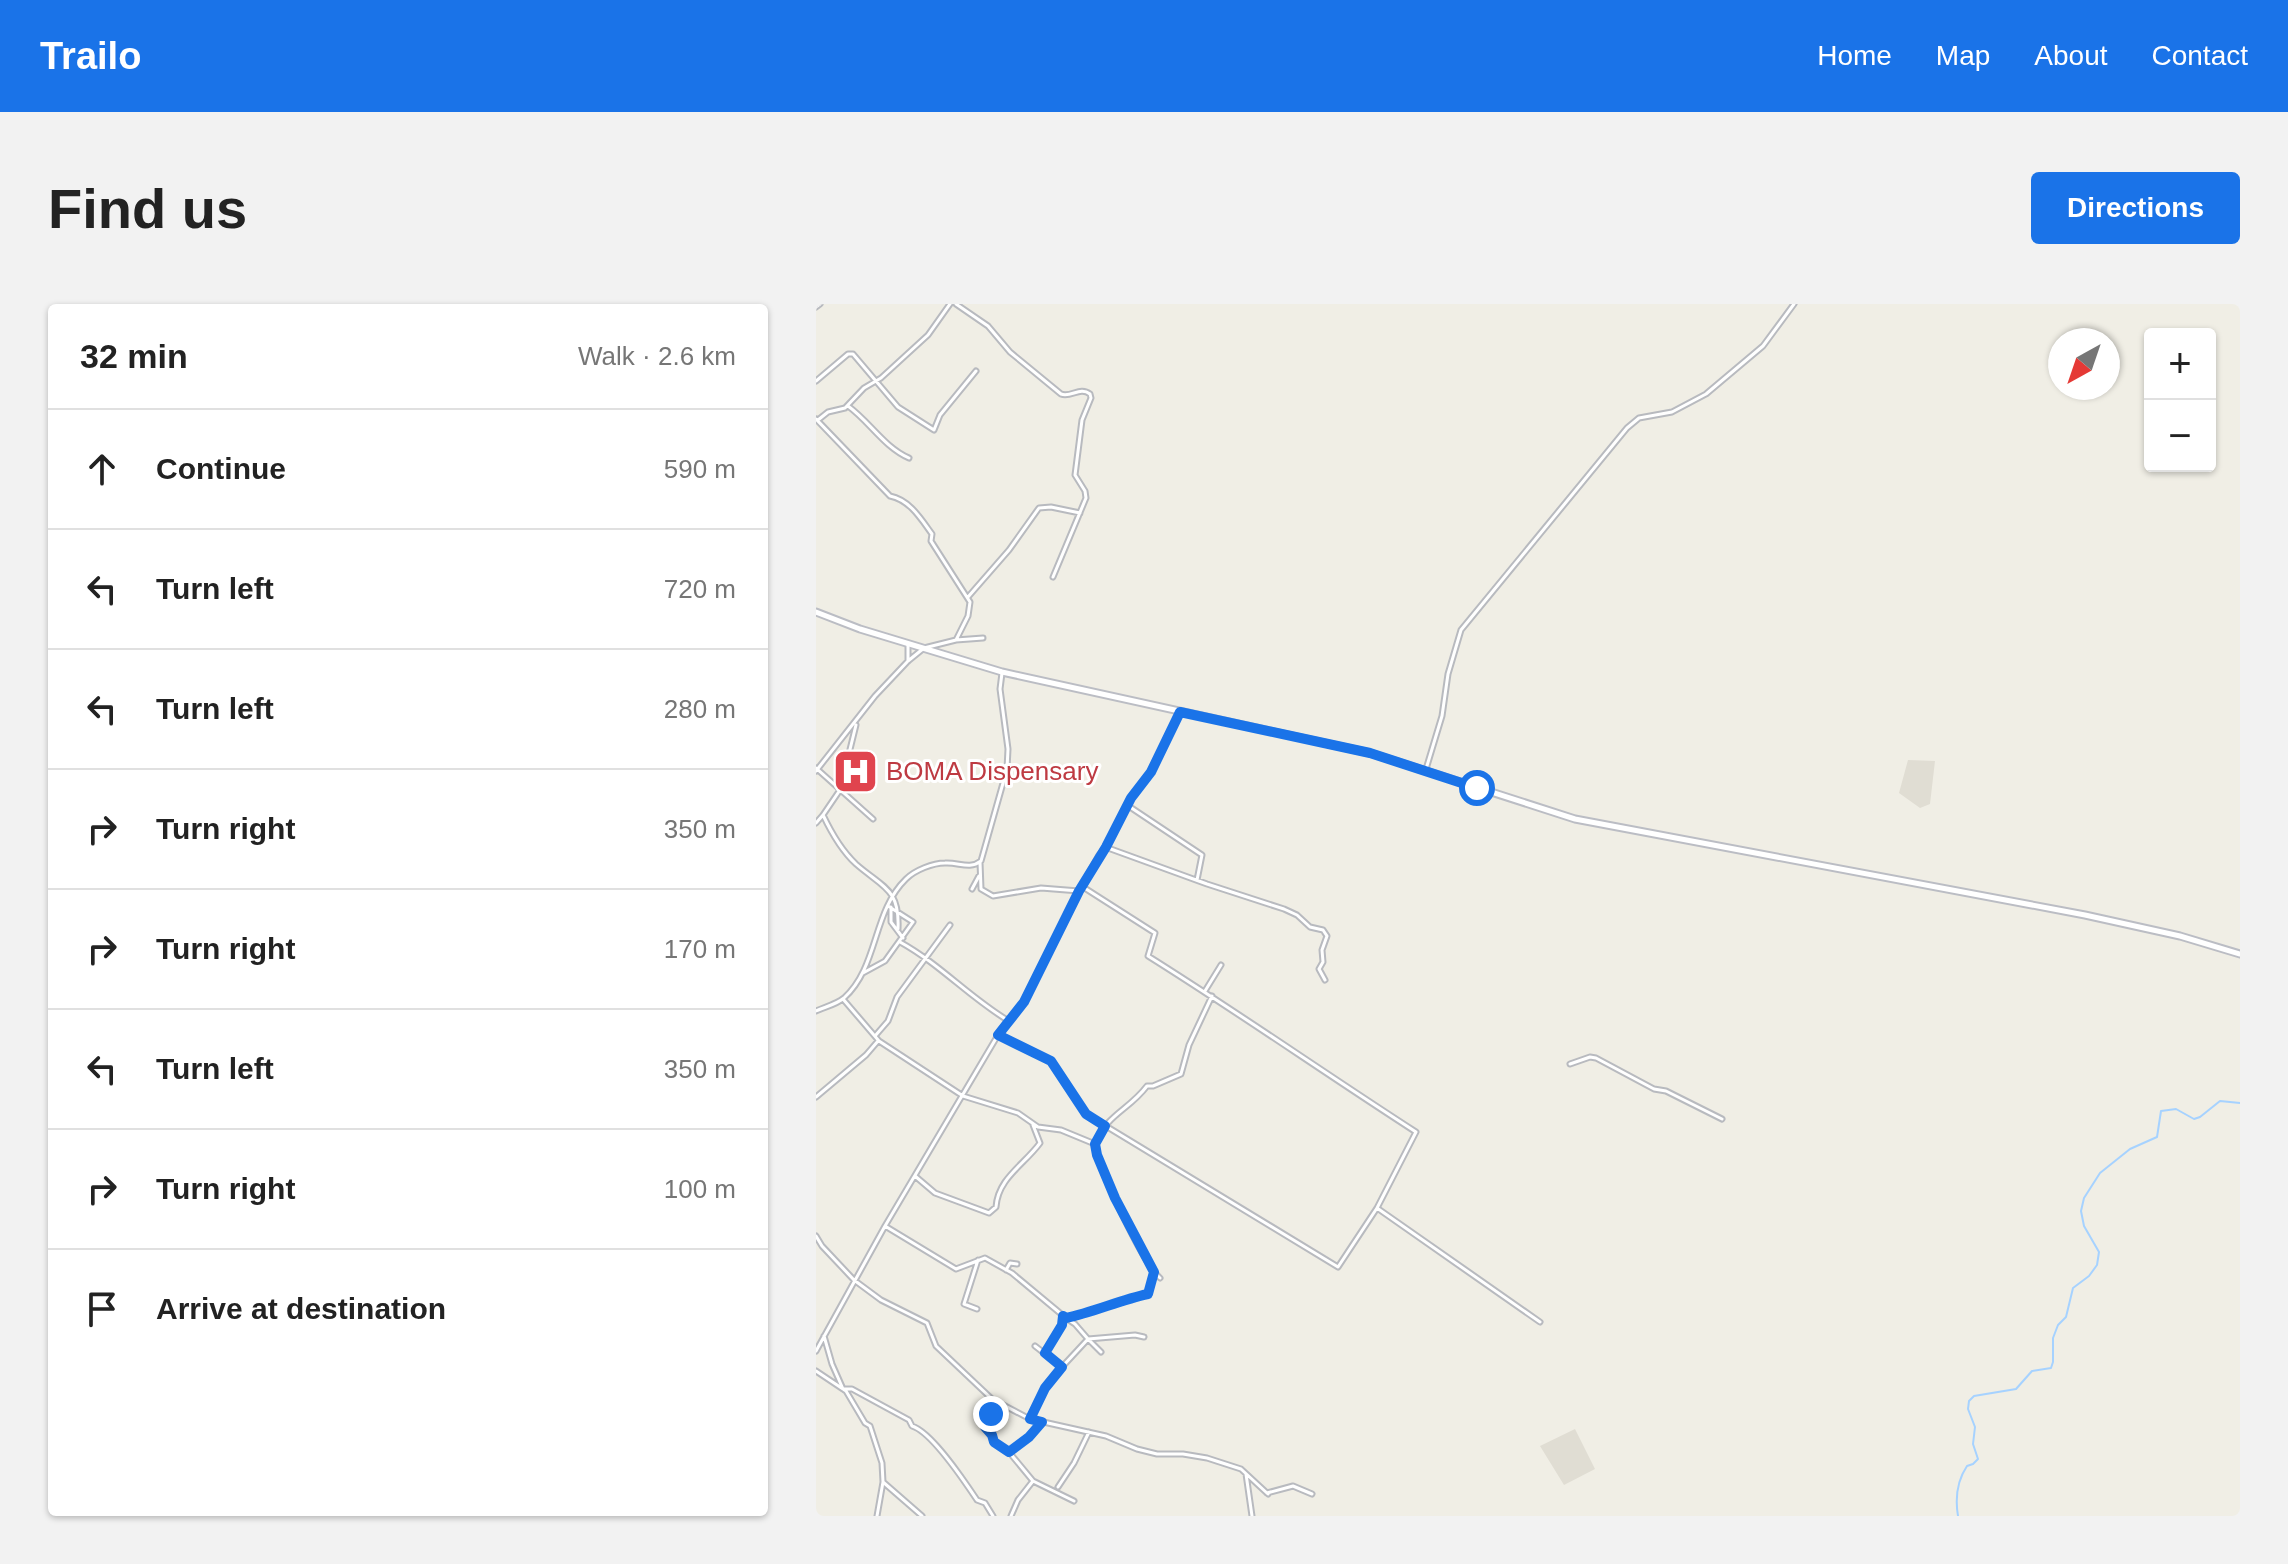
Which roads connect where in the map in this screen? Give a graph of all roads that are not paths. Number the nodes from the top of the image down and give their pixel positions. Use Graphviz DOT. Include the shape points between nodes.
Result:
graph roads {
  1 [pos="950,304"];
  2 [pos="956,304"];
  3 [pos="1794,304"];
  4 [pos="976,371"];
  5 [pos="816,381"];
  6 [pos="874,381"];
  7 [pos="848,406"];
  8 [pos="816,420"];
  9 [pos="909,458"];
  10 [pos="1080,513"];
  11 [pos="1053,577"];
  12 [pos="968,597"];
  13 [pos="816,612"];
  14 [pos="983,638"];
  15 [pos="956,640"];
  16 [pos="909,643"];
  17 [pos="924,648"];
  18 [pos="908,661"];
  19 [pos="1002,672"];
  20 [pos="1180,712"];
  21 [pos="856,722"];
  22 [pos="816,769"];
  23 [pos="1425,772"];
  24 [pos="840,790"];
  25 [pos="1121,798"];
  26 [pos="1128,803"];
  27 [pos="823,815"];
  28 [pos="873,819"];
  29 [pos="816,823"];
  30 [pos="1106,847"];
  31 [pos="980,862"];
  32 [pos="979,876"];
  33 [pos="1197,881"];
  34 [pos="972,889"];
  35 [pos="1081,889"];
  36 [pos="892,897"];
  37 [pos="889,906"];
  38 [pos="899,912"];
  39 [pos="950,925"];
  40 [pos="898,929"];
  41 [pos="902,940"];
  42 [pos="2240,954"];
  43 [pos="926,958"];
  44 [pos="1221,965"];
  45 [pos="863,973"];
  46 [pos="1325,980"];
  47 [pos="1205,991"];
  48 [pos="1212,996"];
  49 [pos="843,999"];
  50 [pos="816,1011"];
  51 [pos="1009,1021"];
  52 [pos="998,1035"];
  53 [pos="875,1036"];
  54 [pos="879,1041"];
  55 [pos="1570,1064"];
  56 [pos="963,1096"];
  57 [pos="816,1097"];
  58 [pos="1722,1119"];
  59 [pos="1033,1123"];
  60 [pos="1105,1126"];
  61 [pos="1095,1144"];
  62 [pos="915,1176"];
  63 [pos="1377,1208"];
  64 [pos="885,1226"];
  65 [pos="816,1236"];
  66 [pos="978,1260"];
  67 [pos="1017,1264"];
  68 [pos="1006,1270"];
  69 [pos="1154,1272"];
  70 [pos="1160,1278"];
  71 [pos="854,1280"];
  72 [pos="977,1309"];
  73 [pos="1065,1317"];
  74 [pos="1540,1322"];
  75 [pos="824,1336"];
  76 [pos="1144,1337"];
  77 [pos="1088,1339"];
  78 [pos="1035,1346"];
  79 [pos="816,1351"];
  80 [pos="1101,1352"];
  81 [pos="1045,1353"];
  82 [pos="1062,1367"];
  83 [pos="816,1371"];
  84 [pos="843,1389"];
  85 [pos="991,1414"];
  86 [pos="1030,1419"];
  87 [pos="1042,1422"];
  88 [pos="1089,1432"];
  89 [pos="1009,1452"];
  90 [pos="1246,1474"];
  91 [pos="1033,1481"];
  92 [pos="883,1482"];
  93 [pos="1058,1487"];
  94 [pos="1312,1494"];
  95 [pos="1074,1501"];
  96 [pos="877,1516"];
  97 [pos="922,1516"];
  98 [pos="993,1516"];
  99 [pos="1011,1516"];
  100 [pos="1252,1516"];
  1 -- 6 [label="street" via="928,335"];
  2 -- 10 [label="street" via="988,326 1010,352 1061,394 1090,394 1075,475 1086,498"];
  3 -- 23 [label="street" via="1763,346 1706,394 1672,412 1639,418 1627,428 1463,626"];
  4 -- 6 [label="street" via="934,430 898,407"];
  5 -- 6 [label="street" via="850,353"];
  6 -- 7 [label="street"];
  7 -- 8 [label="street"];
  7 -- 9 [label="street" via="892,450"];
  8 -- 12 [label="street" via="890,496 919,516"];
  10 -- 11 [label="street"];
  10 -- 12 [label="street" via="1039,508"];
  12 -- 15 [label="street" via="970,608"];
  13 -- 16 [label="main road"];
  14 -- 15 [label="street"];
  15 -- 17 [label="street"];
  16 -- 17 [label="main road"];
  16 -- 18 [label="street"];
  17 -- 18 [label="street"];
  17 -- 19 [label="main road"];
  18 -- 21 [label="street"];
  19 -- 20 [label="main road"];
  19 -- 31 [label="street" via="1007,769"];
  20 -- 23 [label="main road" via="1370,753"];
  20 -- 26 [label="street" via="1151,772"];
  21 -- 22 [label="street"];
  21 -- 24 [label="street"];
  22 -- 24 [label="street"];
  23 -- 42 [label="main road" via="1575,819 2085,915"];
  24 -- 27 [label="street"];
  24 -- 28 [label="street"];
  25 -- 26 [label="street"];
  26 -- 30 [label="street"];
  26 -- 33 [label="street" via="1202,855"];
  27 -- 29 [label="street"];
  27 -- 36 [label="street" via="855,863"];
  30 -- 33 [label="street"];
  30 -- 35 [label="street"];
  31 -- 32 [label="street"];
  31 -- 36 [label="street" via="922,870"];
  32 -- 34 [label="street"];
  32 -- 35 [label="street" via="981,889 993,896 1041,888"];
  33 -- 46 [label="street" via="1284,909 1323,930 1326,940 1319,969"];
  35 -- 47 [label="street" via="1155,933 1148,956"];
  35 -- 51 [label="street" via="1024,1002"];
  36 -- 37 [label="street"];
  36 -- 38 [label="street"];
  37 -- 38 [label="street"];
  37 -- 40 [label="street"];
  37 -- 45 [label="street"];
  38 -- 40 [label="street"];
  38 -- 41 [label="street" via="913,922"];
  39 -- 43 [label="street"];
  40 -- 41 [label="street"];
  41 -- 43 [label="street"];
  41 -- 45 [label="street" via="885,961"];
  43 -- 51 [label="street"];
  43 -- 53 [label="street"];
  44 -- 47 [label="street"];
  45 -- 49 [label="street"];
  47 -- 48 [label="street"];
  48 -- 60 [label="street" via="1181,1074 1147,1086"];
  48 -- 63 [label="street" via="1416,1132"];
  49 -- 50 [label="street"];
  49 -- 53 [label="street"];
  51 -- 52 [label="street"];
  52 -- 56 [label="street"];
  52 -- 60 [label="street" via="1051,1061 1086,1114"];
  53 -- 54 [label="street"];
  54 -- 56 [label="street"];
  54 -- 57 [label="street"];
  55 -- 58 [label="street" via="1593,1057"];
  56 -- 59 [label="street"];
  56 -- 62 [label="street"];
  59 -- 61 [label="street"];
  59 -- 62 [label="street" via="1040,1143 1005,1181 989,1213 935,1193"];
  60 -- 61 [label="street"];
  60 -- 63 [label="street" via="1338,1267"];
  61 -- 69 [label="street" via="1115,1198"];
  62 -- 64 [label="street"];
  63 -- 74 [label="street"];
  64 -- 66 [label="street" via="956,1269"];
  64 -- 71 [label="street"];
  65 -- 71 [label="street"];
  66 -- 68 [label="street" via="985,1258"];
  66 -- 72 [label="street" via="964,1304"];
  67 -- 68 [label="street" via="1010,1263"];
  68 -- 73 [label="street"];
  69 -- 70 [label="street"];
  69 -- 73 [label="street" via="1148,1294"];
  71 -- 75 [label="street"];
  71 -- 86 [label="street" via="927,1323 936,1346 963,1373 992,1399"];
  73 -- 77 [label="street"];
  73 -- 81 [label="street"];
  75 -- 79 [label="street"];
  75 -- 84 [label="street"];
  76 -- 77 [label="street"];
  77 -- 80 [label="street"];
  77 -- 82 [label="street"];
  78 -- 81 [label="street"];
  81 -- 82 [label="street"];
  82 -- 86 [label="street"];
  83 -- 84 [label="street"];
  84 -- 92 [label="street" via="870,1426"];
  84 -- 98 [label="street" via="852,1389 919,1428"];
  85 -- 89 [label="street" via="985,1427"];
  86 -- 87 [label="street"];
  87 -- 88 [label="street"];
  87 -- 89 [label="street"];
  88 -- 90 [label="street" via="1157,1454 1207,1458"];
  88 -- 93 [label="street"];
  89 -- 91 [label="street"];
  90 -- 94 [label="street" via="1268,1494 1293,1486"];
  90 -- 100 [label="street"];
  91 -- 95 [label="street"];
  91 -- 99 [label="street"];
  92 -- 96 [label="street"];
  92 -- 97 [label="street"];
}
